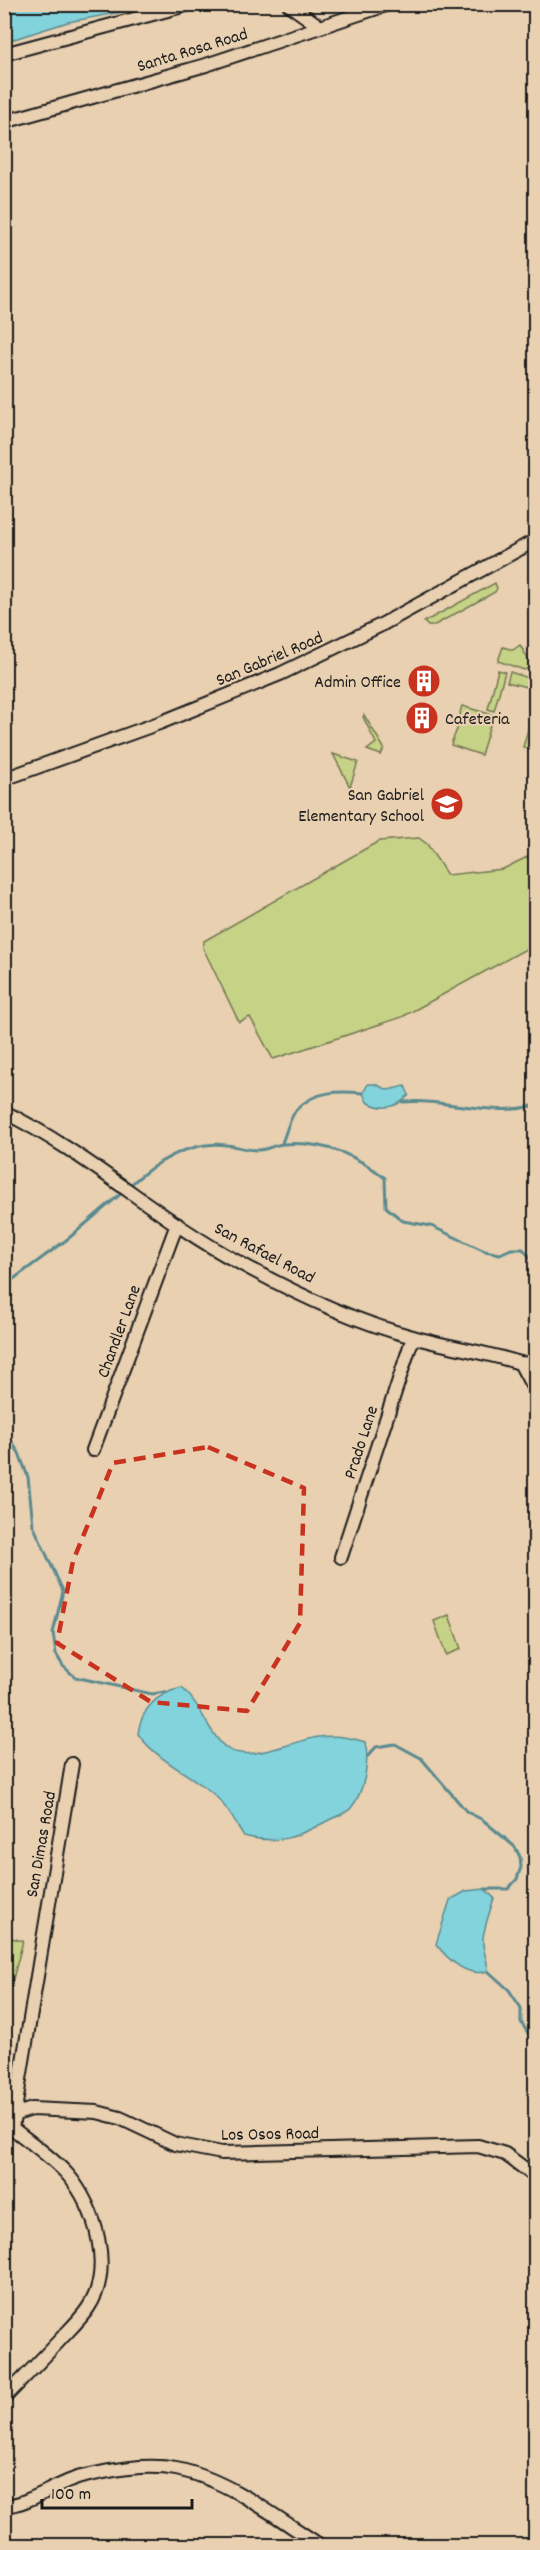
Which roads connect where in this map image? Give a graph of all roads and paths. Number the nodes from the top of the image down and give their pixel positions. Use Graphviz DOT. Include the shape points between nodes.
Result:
graph roads {
  1 [pos="190,4"];
  2 [pos="288,4"];
  3 [pos="389,4"];
  4 [pos="319,26"];
  5 [pos="4,54"];
  6 [pos="4,122"];
  7 [pos="536,540"];
  8 [pos="4,779"];
  9 [pos="4,1112"];
  10 [pos="177,1224"];
  11 [pos="413,1337"];
  12 [pos="520,1363"];
  13 [pos="536,1364"];
  14 [pos="536,1393"];
  15 [pos="93,1450"];
  16 [pos="341,1557"];
  17 [pos="72,1764"];
  18 [pos="9,2117"];
  19 [pos="536,2177"];
  20 [pos="4,2398"];
  21 [pos="4,2506"];
  22 [pos="321,2546"];
  1 -- 5 [label="street"];
  2 -- 4 [label="street"];
  3 -- 4 [label="street, Santa Rosa Road"];
  4 -- 6 [label="street, Santa Rosa Road" via="206,65"];
  7 -- 8 [label="street, San Gabriel Road" via="381,625 280,674"];
  9 -- 10 [label="street, San Rafael Road" via="53,1139"];
  10 -- 11 [label="street, San Rafael Road" via="237,1262 365,1321"];
  10 -- 15 [label="street, Chandler Lane"];
  11 -- 12 [label="street, San Rafael Road"];
  11 -- 16 [label="street, Prado Lane"];
  12 -- 13 [label="street, San Rafael Road"];
  12 -- 14 [label="street"];
  17 -- 18 [label="street, San Dimas Road"];
  18 -- 19 [label="street, Los Osos Road" via="32,2109 108,2114 175,2144 222,2153 478,2146 505,2154"];
  18 -- 20 [label="street" via="12,2128 67,2173 81,2193 97,2234 100,2259 90,2306"];
  21 -- 22 [label="street" via="77,2478 109,2471 177,2469 227,2488"];
}
